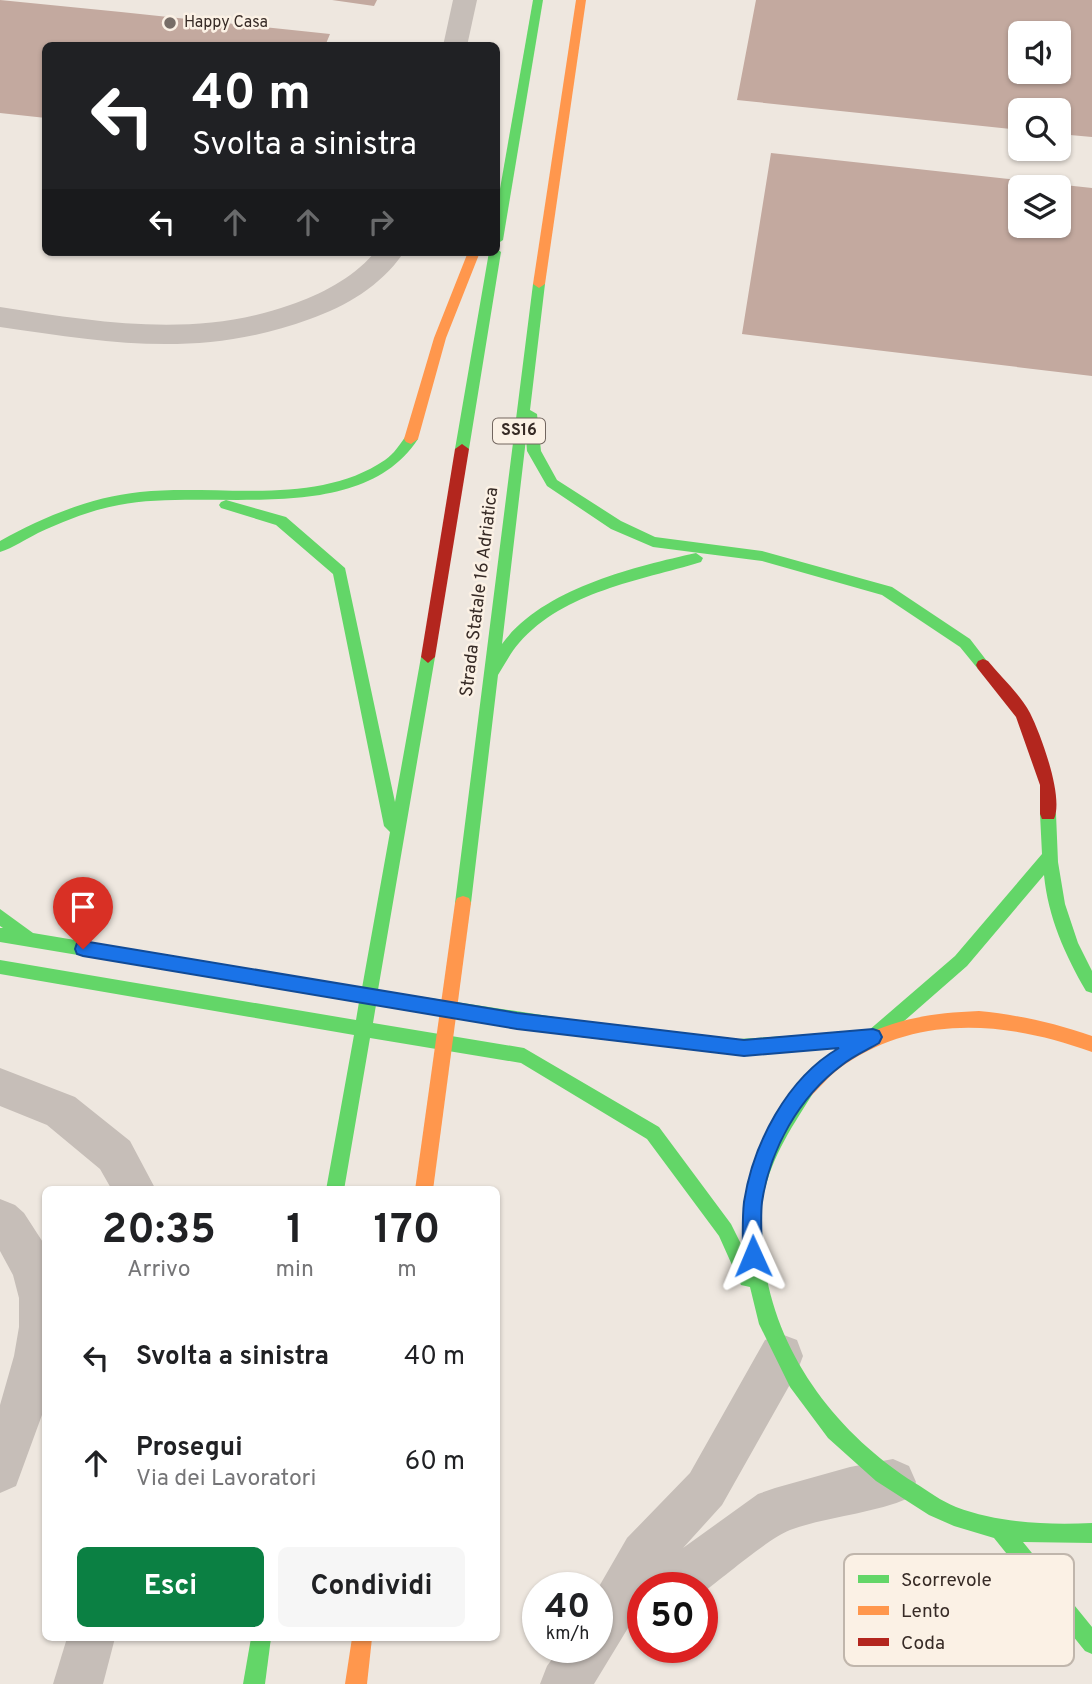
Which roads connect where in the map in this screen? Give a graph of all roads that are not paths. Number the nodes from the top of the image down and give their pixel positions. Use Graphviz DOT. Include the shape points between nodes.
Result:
graph roads {
  1 [pos="465,0"];
  2 [pos="538,0"];
  3 [pos="582,0"];
  4 [pos="456,42"];
  5 [pos="508,173"];
  6 [pos="500,192"];
  7 [pos="500,222"];
  8 [pos="386,256"];
  9 [pos="472,256"];
  10 [pos="494,256"];
  11 [pos="0,317"];
  12 [pos="527,367"];
  13 [pos="197,496"];
  14 [pos="0,547"];
  15 [pos="762,556"];
  16 [pos="489,676"];
  17 [pos="397,850"];
  18 [pos="1049,857"];
  19 [pos="0,916"];
  20 [pos="0,935"];
  21 [pos="29,940"];
  22 [pos="0,967"];
  23 [pos="1092,986"];
  24 [pos="873,1037"];
  25 [pos="1092,1044"];
  26 [pos="0,1087"];
  27 [pos="133,1186"];
  28 [pos="336,1186"];
  29 [pos="425,1186"];
  30 [pos="0,1220"];
  31 [pos="761,1305"];
  32 [pos="781,1356"];
  33 [pos="0,1470"];
  34 [pos="893,1482"];
  35 [pos="1000,1529"];
  36 [pos="1092,1533"];
  37 [pos="1020,1554"];
  38 [pos="690,1572"];
  39 [pos="613,1610"];
  40 [pos="1074,1622"];
  41 [pos="90,1641"];
  42 [pos="261,1641"];
  43 [pos="362,1641"];
  44 [pos="1092,1644"];
  45 [pos="579,1663"];
  46 [pos="78,1684"];
  47 [pos="254,1684"];
  48 [pos="356,1684"];
  49 [pos="565,1684"];
  1 -- 4 [label="street"];
  2 -- 5 [label="main road"];
  3 -- 12 [label="main road, Strada Statale 16 Adriatica / SS16"];
  5 -- 6 [label="main road"];
  5 -- 7 [label="main road"];
  8 -- 11 [label="street" via="356,284 327,301 250,329 159,337"];
  9 -- 13 [label="main road" via="444,321 411,439 386,466 351,484"];
  10 -- 17 [label="main road, Strada Statale 16 Adriatica / SS16"];
  12 -- 15 [label="main road" via="534,451 551,483 653,542"];
  12 -- 16 [label="main road, Strada Statale 16 Adriatica / SS16"];
  13 -- 14 [label="main road" via="138,497 78,513"];
  13 -- 17 [label="main road" via="281,521 340,572"];
  15 -- 16 [label="main road" via="710,555 653,566 582,595 521,632"];
  15 -- 18 [label="main road" via="887,592 965,643 1023,714 1048,785"];
  16 -- 29 [label="main road, Strada Statale 16 Adriatica / SS16"];
  17 -- 28 [label="main road, Strada Statale 16 Adriatica / SS16"];
  18 -- 23 [label="main road" via="1054,901 1063,928 1072,954"];
  18 -- 24 [label="main road" via="961,961"];
  19 -- 21 [label="main road"];
  20 -- 21 [label="main road"];
  21 -- 24 [label="main road" via="517,1021 744,1048"];
  22 -- 31 [label="main road" via="524,1056 653,1133 725,1230"];
  24 -- 25 [label="main road" via="921,1021 994,1017 1036,1024"];
  24 -- 31 [label="main road" via="836,1058 810,1081 779,1123 765,1152 752,1225"];
  26 -- 27 [label="street" via="61,1111 115,1156"];
  30 -- 33 [label="street" via="32,1261 42,1305 38,1354"];
  31 -- 32 [label="main road"];
  32 -- 34 [label="main road" via="830,1429"];
  32 -- 39 [label="street" via="706,1489 645,1555"];
  34 -- 35 [label="main road" via="935,1507"];
  34 -- 38 [label="street" via="775,1511"];
  35 -- 36 [label="main road" via="1051,1536"];
  35 -- 37 [label="main road"];
  40 -- 44 [label="main road"];
  41 -- 46 [label="street"];
  42 -- 47 [label="main road"];
  43 -- 48 [label="main road"];
  45 -- 49 [label="street"];
}
